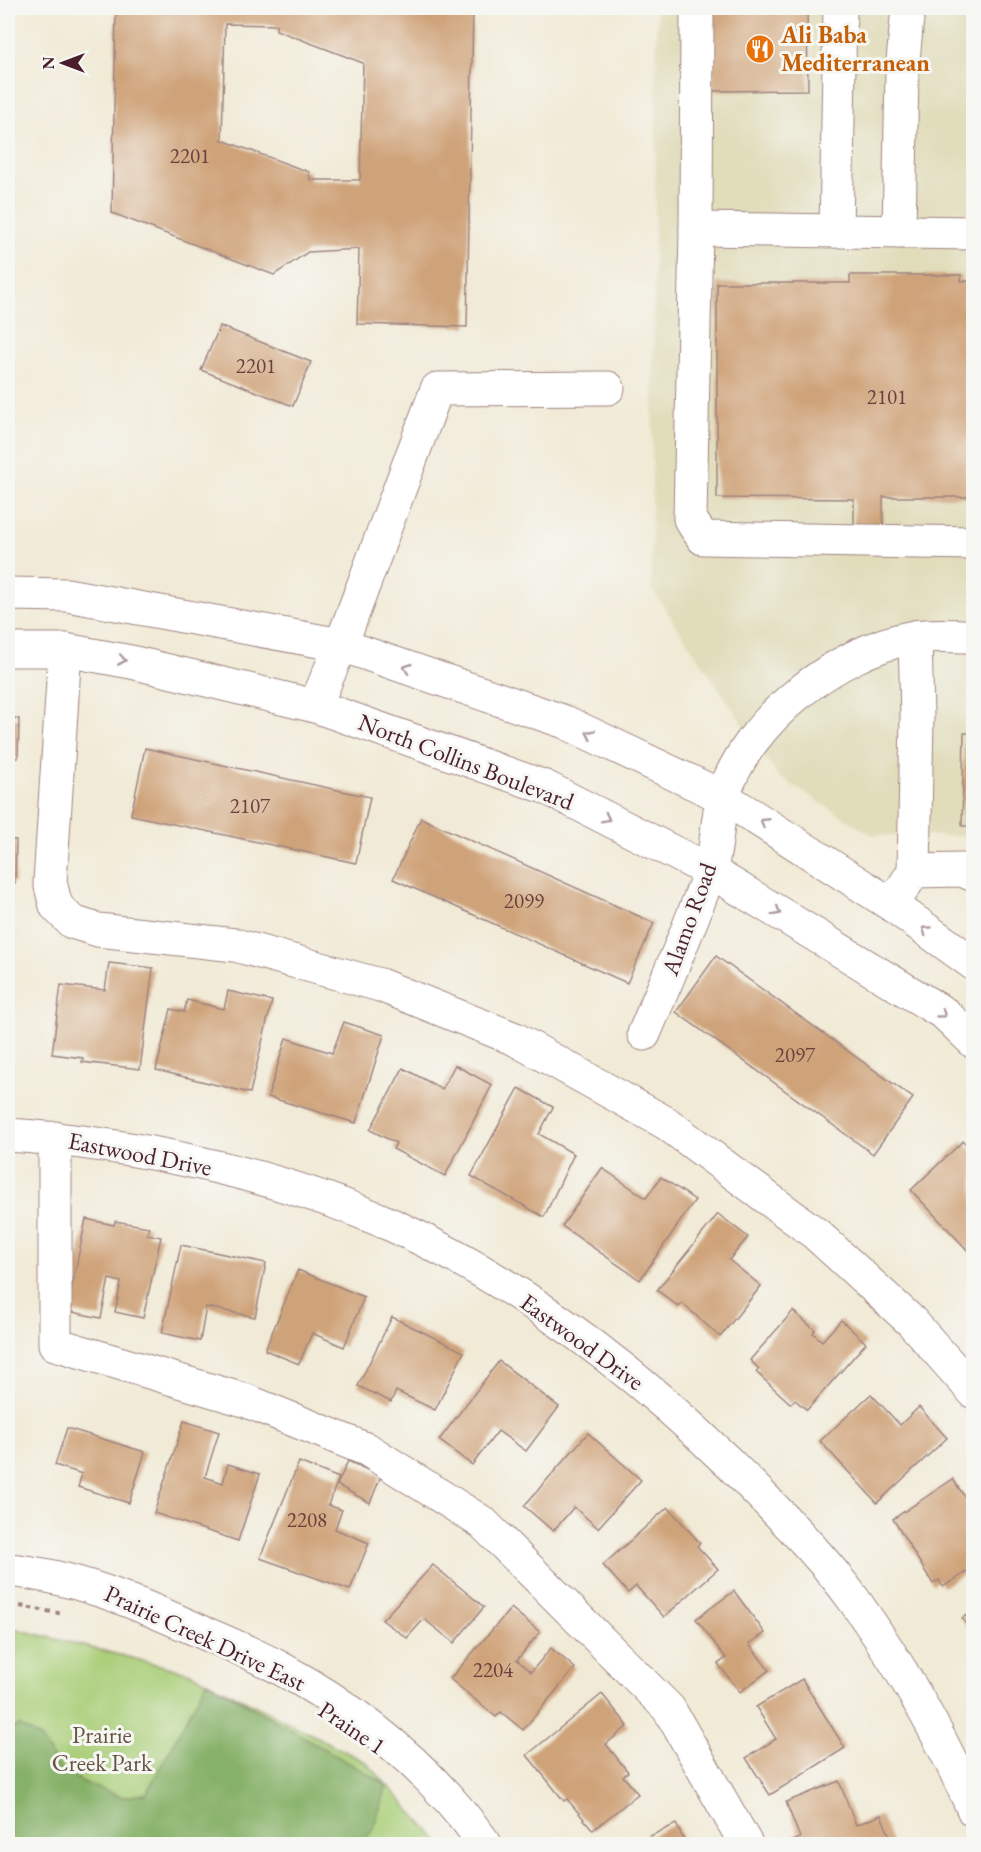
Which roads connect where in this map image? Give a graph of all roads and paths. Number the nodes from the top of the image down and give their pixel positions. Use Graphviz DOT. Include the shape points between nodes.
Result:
graph roads {
  1 [pos="697,8"];
  2 [pos="840,8"];
  3 [pos="908,8"];
  4 [pos="696,229"];
  5 [pos="836,231"];
  6 [pos="899,232"];
  7 [pos="974,234"];
  8 [pos="608,388"];
  9 [pos="974,543"];
  10 [pos="8,594"];
  11 [pos="974,636"];
  12 [pos="915,637"];
  13 [pos="341,645"];
  14 [pos="8,650"];
  15 [pos="65,650"];
  16 [pos="315,706"];
  17 [pos="723,796"];
  18 [pos="710,871"];
  19 [pos="914,871"];
  20 [pos="974,875"];
  21 [pos="892,905"];
  22 [pos="974,964"];
  23 [pos="644,1034"];
  24 [pos="974,1042"];
  25 [pos="8,1135"];
  26 [pos="55,1138"];
  27 [pos="974,1392"];
  28 [pos="8,1570"];
  29 [pos="19,1606"];
  30 [pos="64,1615"];
  31 [pos="974,1811"];
  32 [pos="485,1845"];
  33 [pos="746,1845"];
  1 -- 4 [label="street"];
  2 -- 5 [label="street"];
  3 -- 6 [label="street" via="902,71"];
  4 -- 5 [label="street"];
  4 -- 9 [label="street" via="690,519 703,538"];
  5 -- 6 [label="street"];
  6 -- 7 [label="street"];
  8 -- 13 [label="street" via="437,389"];
  10 -- 13 [label="street" via="67,595"];
  11 -- 12 [label="street, Alamo Road"];
  12 -- 17 [label="street, Alamo Road" via="870,651 822,676 773,713 744,753"];
  12 -- 19 [label="street"];
  13 -- 16 [label="street"];
  17 -- 13 [label="street, one-way" via="565,722"];
  14 -- 15 [label="street, North Collins Boulevard"];
  15 -- 16 [label="street, North Collins Boulevard, one-way"];
  15 -- 27 [label="street" via="50,882 56,906 72,922 98,930 235,945 380,985 515,1039 666,1123 816,1234 911,1321"];
  16 -- 18 [label="street, North Collins Boulevard, one-way" via="544,786"];
  17 -- 18 [label="street, Alamo Road"];
  21 -- 17 [label="street, one-way"];
  18 -- 23 [label="street, Alamo Road"];
  18 -- 24 [label="street, North Collins Boulevard, one-way" via="945,1014"];
  19 -- 20 [label="street" via="962,870"];
  19 -- 21 [label="street"];
  22 -- 21 [label="street, one-way"];
  25 -- 26 [label="street, Eastwood Drive"];
  26 -- 31 [label="street, Eastwood Drive" via="118,1146 286,1185 392,1225 474,1265 626,1371 738,1471 807,1543 853,1599 897,1664 956,1770"];
  26 -- 33 [label="street" via="55,1344 247,1401 368,1450 483,1523 669,1709"];
  28 -- 32 [label="street, Prairie Creek Drive East" via="87,1584 278,1667 343,1705 403,1751"];
  29 -- 30 [label="path"];
}
